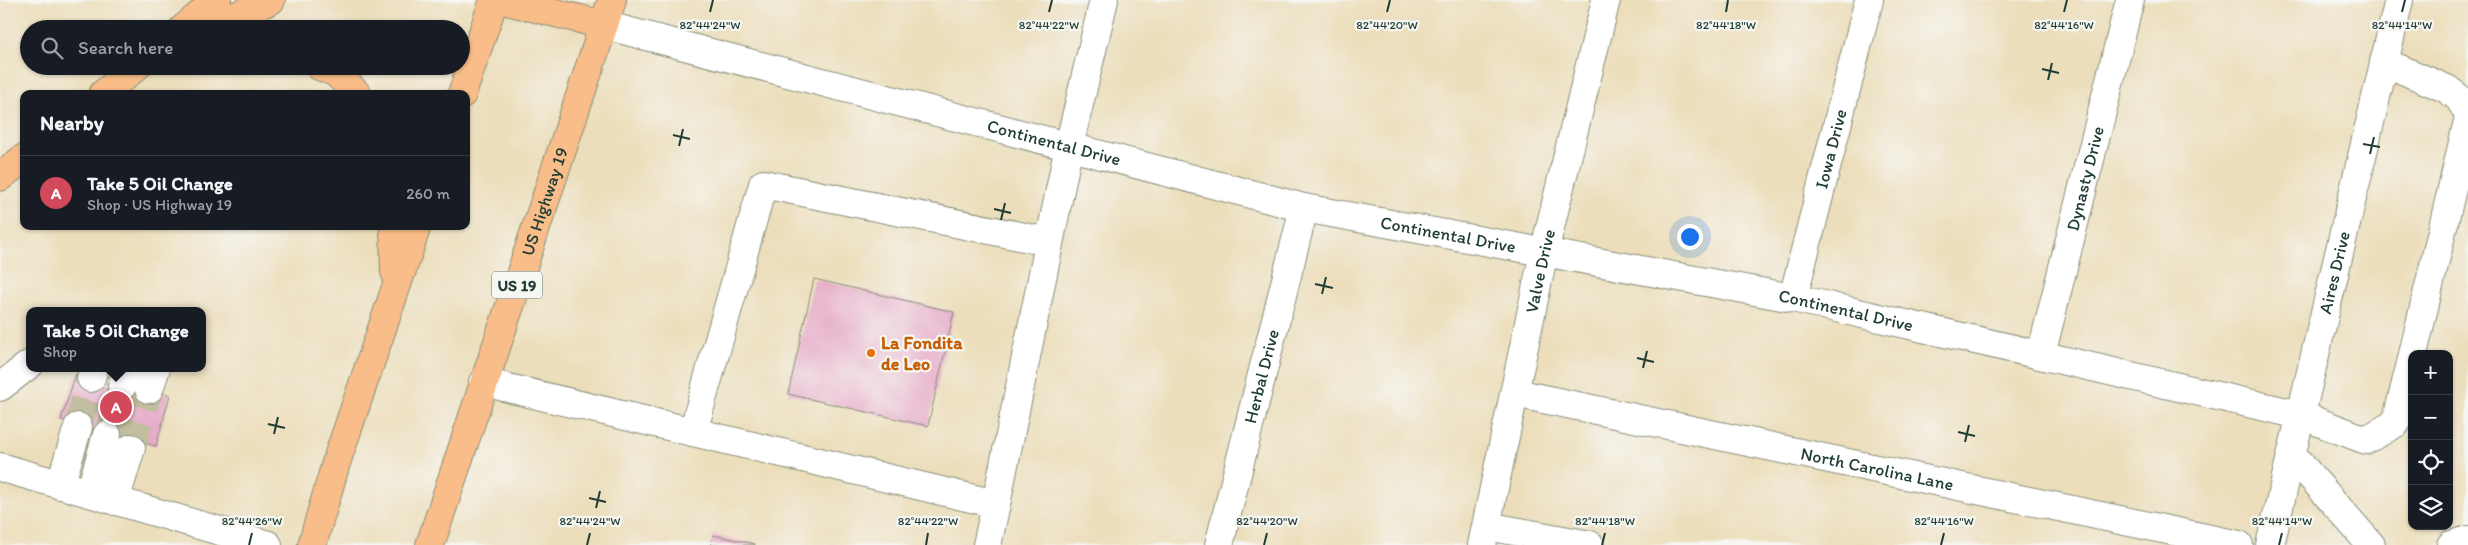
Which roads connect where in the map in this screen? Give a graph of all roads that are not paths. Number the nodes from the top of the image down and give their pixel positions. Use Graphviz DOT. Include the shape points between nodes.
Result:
graph roads {
  1 [pos="217,0"];
  2 [pos="271,0"];
  3 [pos="494,0"];
  4 [pos="503,0"];
  5 [pos="1104,0"];
  6 [pos="1606,0"];
  7 [pos="1870,0"];
  8 [pos="2130,0"];
  9 [pos="2399,0"];
  10 [pos="608,12"];
  11 [pos="194,20"];
  12 [pos="227,20"];
  13 [pos="2384,62"];
  14 [pos="470,70"];
  15 [pos="126,75"];
  16 [pos="338,75"];
  17 [pos="468,75"];
  18 [pos="108,90"];
  19 [pos="353,90"];
  20 [pos="463,90"];
  21 [pos="2468,114"];
  22 [pos="2468,121"];
  23 [pos="1069,146"];
  24 [pos="20,161"];
  25 [pos="0,177"];
  26 [pos="1304,208"];
  27 [pos="394,230"];
  28 [pos="416,230"];
  29 [pos="1050,242"];
  30 [pos="1544,252"];
  31 [pos="395,291"];
  32 [pos="1793,298"];
  33 [pos="2414,350"];
  34 [pos="2041,355"];
  35 [pos="26,367"];
  36 [pos="2408,375"];
  37 [pos="484,382"];
  38 [pos="0,387"];
  39 [pos="1515,393"];
  40 [pos="2300,415"];
  41 [pos="78,427"];
  42 [pos="692,432"];
  43 [pos="107,435"];
  44 [pos="131,448"];
  45 [pos="2293,456"];
  46 [pos="0,467"];
  47 [pos="60,485"];
  48 [pos="102,497"];
  49 [pos="996,504"];
  50 [pos="1485,535"];
  51 [pos="2468,540"];
  52 [pos="268,545"];
  53 [pos="312,545"];
  54 [pos="430,545"];
  55 [pos="987,545"];
  56 [pos="1220,545"];
  57 [pos="1590,545"];
  58 [pos="2239,545"];
  59 [pos="2270,545"];
  60 [pos="2371,545"];
  61 [pos="2451,545"];
  1 -- 11 [label="main road"];
  2 -- 12 [label="main road"];
  3 -- 14 [label="main road"];
  4 -- 10 [label="main road"];
  5 -- 23 [label="street"];
  6 -- 30 [label="street, Valve Drive"];
  7 -- 32 [label="street, Iowa Drive"];
  8 -- 34 [label="street, Dynasty Drive"];
  9 -- 13 [label="street, Aires Drive"];
  10 -- 23 [label="street, Continental Drive"];
  10 -- 37 [label="main road, US Highway 19 / US 19"];
  13 -- 21 [label="street" via="2447,88 2459,98"];
  13 -- 40 [label="street, Aires Drive"];
  15 -- 18 [label="main road"];
  16 -- 19 [label="main road"];
  17 -- 20 [label="main road"];
  22 -- 33 [label="street"];
  23 -- 26 [label="street, Continental Drive"];
  23 -- 29 [label="street"];
  24 -- 25 [label="main road"];
  26 -- 30 [label="street, Continental Drive"];
  26 -- 56 [label="street, Herbal Drive"];
  27 -- 31 [label="main road"];
  28 -- 31 [label="main road"];
  29 -- 42 [label="street" via="763,184"];
  29 -- 49 [label="street"];
  30 -- 32 [label="street, Continental Drive"];
  30 -- 39 [label="street, Valve Drive"];
  31 -- 53 [label="main road" via="336,463"];
  32 -- 34 [label="street, Continental Drive"];
  34 -- 40 [label="street, Continental Drive"];
  35 -- 38 [label="street"];
  36 -- 40 [label="street, Continental Drive" via="2396,423 2366,440"];
  37 -- 42 [label="street"];
  37 -- 54 [label="main road, US Highway 19 / US 19"];
  39 -- 50 [label="street, Valve Drive"];
  39 -- 58 [label="street, North Carolina Lane"];
  40 -- 45 [label="street, Aires Drive"];
  41 -- 47 [label="street"];
  42 -- 49 [label="street"];
  43 -- 48 [label="street"];
  44 -- 48 [label="street"];
  45 -- 59 [label="street, Aires Drive"];
  45 -- 60 [label="street"];
  46 -- 47 [label="street"];
  47 -- 48 [label="street"];
  48 -- 52 [label="street"];
  49 -- 55 [label="street"];
  50 -- 57 [label="street"];
  51 -- 61 [label="street"];
}
